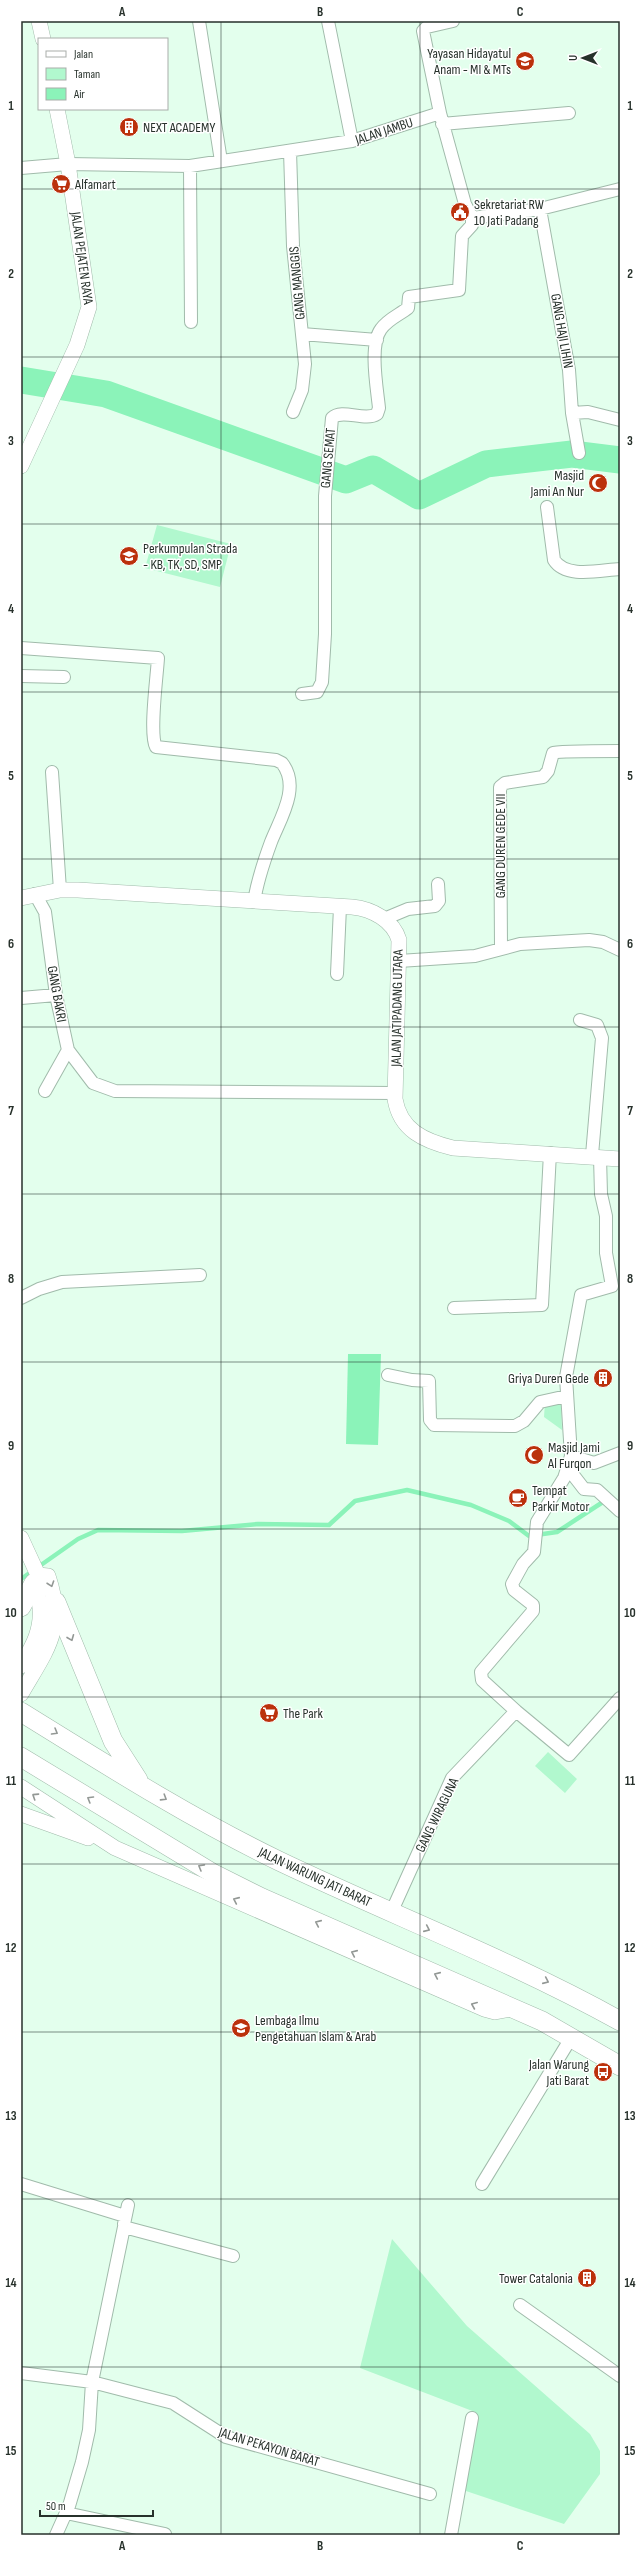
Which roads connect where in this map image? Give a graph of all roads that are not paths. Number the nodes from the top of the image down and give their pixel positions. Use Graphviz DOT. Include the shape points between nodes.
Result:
graph roads {
  1 [pos="39,21"];
  2 [pos="199,21"];
  3 [pos="328,21"];
  4 [pos="453,21"];
  5 [pos="43,38"];
  6 [pos="57,110"];
  7 [pos="570,113"];
  8 [pos="441,118"];
  9 [pos="352,142"];
  10 [pos="290,151"];
  11 [pos="221,161"];
  12 [pos="68,164"];
  13 [pos="190,166"];
  14 [pos="21,168"];
  15 [pos="620,189"];
  16 [pos="540,209"];
  17 [pos="472,218"];
  18 [pos="191,322"];
  19 [pos="302,334"];
  20 [pos="377,340"];
  21 [pos="293,412"];
  22 [pos="572,414"];
  23 [pos="620,420"];
  24 [pos="579,453"];
  25 [pos="21,466"];
  26 [pos="547,507"];
  27 [pos="620,569"];
  28 [pos="21,648"];
  29 [pos="21,676"];
  30 [pos="64,677"];
  31 [pos="302,694"];
  32 [pos="620,751"];
  33 [pos="52,772"];
  34 [pos="438,884"];
  35 [pos="60,890"];
  36 [pos="36,894"];
  37 [pos="21,898"];
  38 [pos="254,902"];
  39 [pos="340,907"];
  40 [pos="384,920"];
  41 [pos="500,948"];
  42 [pos="620,950"];
  43 [pos="399,961"];
  44 [pos="337,974"];
  45 [pos="56,995"];
  46 [pos="21,998"];
  47 [pos="580,1020"];
  48 [pos="68,1050"];
  49 [pos="45,1091"];
  50 [pos="395,1093"];
  51 [pos="550,1153"];
  52 [pos="596,1156"];
  53 [pos="620,1159"];
  54 [pos="200,1276"];
  55 [pos="21,1298"];
  56 [pos="454,1308"];
  57 [pos="388,1374"];
  58 [pos="567,1396"];
  59 [pos="620,1453"];
  60 [pos="569,1461"];
  61 [pos="620,1511"];
  62 [pos="23,1543"];
  63 [pos="36,1579"];
  64 [pos="56,1602"];
  65 [pos="21,1608"];
  66 [pos="21,1666"];
  67 [pos="21,1694"];
  68 [pos="620,1698"];
  69 [pos="516,1710"];
  70 [pos="21,1712"];
  71 [pos="21,1757"];
  72 [pos="140,1783"];
  73 [pos="21,1787"];
  74 [pos="21,1814"];
  75 [pos="115,1848"];
  76 [pos="391,1913"];
  77 [pos="511,2009"];
  78 [pos="620,2021"];
  79 [pos="572,2038"];
  80 [pos="620,2066"];
  81 [pos="21,2184"];
  82 [pos="482,2184"];
  83 [pos="126,2216"];
  84 [pos="233,2256"];
  85 [pos="520,2306"];
  86 [pos="21,2373"];
  87 [pos="620,2376"];
  88 [pos="92,2382"];
  89 [pos="472,2418"];
  90 [pos="430,2494"];
  91 [pos="66,2513"];
  92 [pos="165,2534"];
  93 [pos="56,2535"];
  94 [pos="451,2535"];
  1 -- 5 [label="street"];
  2 -- 11 [label="street"];
  3 -- 9 [label="street"];
  4 -- 8 [label="street" via="427,27 423,31"];
  6 -- 12 [label="street, JALAN PEJATEN RAYA"];
  7 -- 8 [label="street, JALAN JAMBU"];
  8 -- 9 [label="street, JALAN JAMBU"];
  8 -- 17 [label="street"];
  9 -- 10 [label="street, JALAN JAMBU"];
  10 -- 11 [label="street, JALAN JAMBU"];
  10 -- 19 [label="street, GANG MANGGIS" via="293,246"];
  11 -- 13 [label="street, JALAN JAMBU"];
  12 -- 13 [label="street, JALAN JAMBU"];
  12 -- 14 [label="street, JALAN JAMBU"];
  12 -- 25 [label="street, JALAN PEJATEN RAYA" via="89,307 86,322 66,369"];
  13 -- 18 [label="street"];
  15 -- 16 [label="street"];
  16 -- 17 [label="street"];
  16 -- 22 [label="street, GANG HAJI LIHIN" via="569,370"];
  17 -- 20 [label="street" via="472,225 462,236 459,290 409,297 408,308 381,328"];
  19 -- 20 [label="street"];
  19 -- 21 [label="street, GANG MANGGIS" via="304,379"];
  20 -- 31 [label="street, GANG SEMAT" via="378,413 370,416 333,416 325,496 325,634 322,677 317,692"];
  22 -- 23 [label="street" via="588,412"];
  22 -- 24 [label="street, GANG HAJI LIHIN"];
  26 -- 27 [label="street" via="557,566 571,572"];
  28 -- 38 [label="street" via="158,658 154,717 156,747 276,760 282,763 288,776 288,799 271,842"];
  29 -- 30 [label="street"];
  32 -- 41 [label="street, GANG DUREN GEDE VII" via="557,751 553,754 543,777 505,783 500,787"];
  33 -- 35 [label="street"];
  34 -- 40 [label="street" via="439,901 435,906 408,909"];
  35 -- 36 [label="street, JALAN JATIPADANG UTARA"];
  35 -- 38 [label="street, JALAN JATIPADANG UTARA"];
  36 -- 37 [label="street, JALAN JATIPADANG UTARA"];
  36 -- 45 [label="street, GANG BAKRI" via="45,912"];
  38 -- 39 [label="street, JALAN JATIPADANG UTARA"];
  39 -- 40 [label="street, JALAN JATIPADANG UTARA" via="361,908"];
  39 -- 44 [label="street"];
  40 -- 43 [label="street, JALAN JATIPADANG UTARA" via="397,934"];
  41 -- 42 [label="street" via="520,944 589,940 603,942"];
  41 -- 43 [label="street" via="475,956"];
  43 -- 50 [label="street, JALAN JATIPADANG UTARA"];
  45 -- 46 [label="street"];
  45 -- 48 [label="street, GANG BAKRI"];
  47 -- 52 [label="street" via="597,1024 602,1038"];
  48 -- 49 [label="street"];
  48 -- 50 [label="street" via="93,1083 115,1091"];
  50 -- 51 [label="street, JALAN JATIPADANG UTARA" via="402,1122 428,1140 463,1149"];
  51 -- 52 [label="street, JALAN JATIPADANG UTARA"];
  51 -- 56 [label="street" via="542,1305"];
  52 -- 53 [label="street, JALAN JATIPADANG UTARA"];
  52 -- 58 [label="street" via="606,1216 606,1253 612,1286 581,1294 566,1376"];
  54 -- 55 [label="street" via="62,1282"];
  57 -- 58 [label="street" via="429,1381 430,1420 434,1425 515,1426 524,1421 540,1402"];
  58 -- 60 [label="street"];
  59 -- 60 [label="street" via="594,1462"];
  60 -- 61 [label="street" via="584,1489 596,1490"];
  60 -- 69 [label="street" via="564,1478 537,1522 534,1552 523,1564 512,1584 514,1590 533,1605 533,1611 480,1675 482,1680"];
  62 -- 63 [label="street"];
  63 -- 64 [label="street, one-way" via="48,1576"];
  63 -- 65 [label="main road"];
  63 -- 66 [label="street" via="40,1609 38,1632"];
  64 -- 67 [label="street" via="50,1644"];
  64 -- 72 [label="main road, one-way" via="113,1741"];
  68 -- 69 [label="street" via="569,1755"];
  69 -- 76 [label="street, GANG WIRAGUNA" via="452,1778"];
  70 -- 72 [label="main road, JALAN WARUNG JATI BARAT, one-way"];
  77 -- 71 [label="main road, one-way" via="214,1874"];
  72 -- 76 [label="main road, JALAN WARUNG JATI BARAT, one-way" via="209,1826"];
  75 -- 73 [label="street, one-way"];
  74 -- 75 [label="street"];
  77 -- 75 [label="street, one-way" via="494,2012 484,2009"];
  76 -- 78 [label="main road, JALAN WARUNG JATI BARAT, one-way" via="558,1987"];
  77 -- 79 [label="main road" via="542,2021"];
  79 -- 80 [label="main road"];
  79 -- 82 [label="street"];
  81 -- 83 [label="street"];
  83 -- 84 [label="street"];
  83 -- 88 [label="street"];
  85 -- 87 [label="street"];
  86 -- 88 [label="street, JALAN PEKAYON BARAT"];
  88 -- 90 [label="street, JALAN PEKAYON BARAT" via="172,2403 226,2437"];
  88 -- 91 [label="street" via="89,2430 77,2483"];
  89 -- 94 [label="street"];
  91 -- 92 [label="street"];
  91 -- 93 [label="street"];
}
